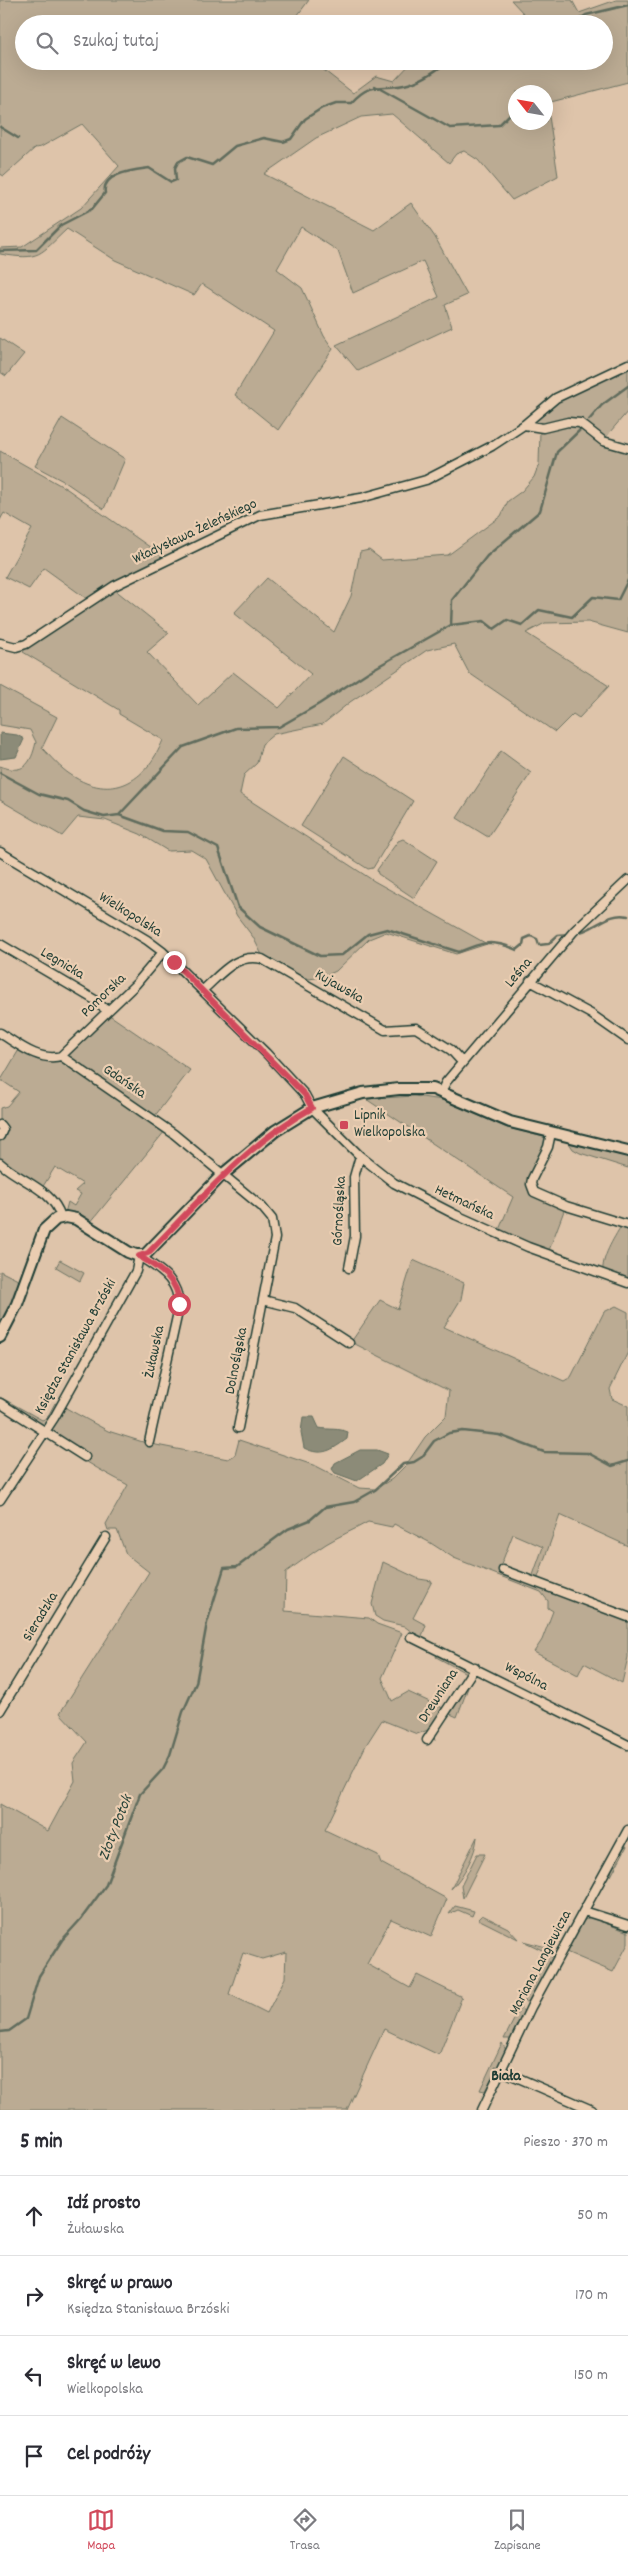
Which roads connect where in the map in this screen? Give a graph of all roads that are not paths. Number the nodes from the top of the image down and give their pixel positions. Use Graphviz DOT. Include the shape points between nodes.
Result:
graph roads {
  1 [pos="628,364"];
  2 [pos="524,425"];
  3 [pos="628,448"];
  4 [pos="0,643"];
  5 [pos="0,852"];
  6 [pos="628,880"];
  7 [pos="0,944"];
  8 [pos="163,952"];
  9 [pos="530,981"];
  10 [pos="203,990"];
  11 [pos="107,1010"];
  12 [pos="0,1033"];
  13 [pos="628,1040"];
  14 [pos="61,1056"];
  15 [pos="462,1062"];
  16 [pos="442,1092"];
  17 [pos="312,1108"];
  18 [pos="0,1125"];
  19 [pos="551,1133"];
  20 [pos="0,1136"];
  21 [pos="628,1151"];
  22 [pos="360,1156"];
  23 [pos="0,1163"];
  24 [pos="222,1175"];
  25 [pos="61,1217"];
  26 [pos="628,1225"];
  27 [pos="139,1256"];
  28 [pos="349,1268"];
  29 [pos="628,1283"];
  30 [pos="263,1300"];
  31 [pos="0,1337"];
  32 [pos="349,1343"];
  33 [pos="0,1403"];
  34 [pos="238,1428"];
  35 [pos="44,1431"];
  36 [pos="149,1442"];
  37 [pos="85,1457"];
  38 [pos="0,1500"];
  39 [pos="106,1537"];
  40 [pos="503,1570"];
  41 [pos="628,1617"];
  42 [pos="410,1637"];
  43 [pos="474,1667"];
  44 [pos="0,1711"];
  45 [pos="427,1740"];
  46 [pos="628,1745"];
  47 [pos="628,1830"];
  48 [pos="584,1911"];
  49 [pos="628,1925"];
  50 [pos="500,2070"];
  51 [pos="482,2110"];
  52 [pos="592,2110"];
  1 -- 2 [label="street, Władysława Żeleńskiego" via="556,398"];
  2 -- 3 [label="street" via="543,428 580,422 603,441"];
  2 -- 4 [label="street, Władysława Żeleńskiego" via="492,446 413,484 361,498 255,517 114,586 26,644 16,647"];
  5 -- 8 [label="street, Wielkopolska"];
  6 -- 9 [label="street, Leśna" via="574,931"];
  7 -- 11 [label="street, Legnicka"];
  8 -- 10 [label="street, Wielkopolska"];
  8 -- 11 [label="street, Pomorska" via="136,984"];
  9 -- 13 [label="street" via="591,1014"];
  9 -- 15 [label="street, Leśna"];
  10 -- 15 [label="street, Kujawska" via="237,961 252,957 262,959 385,1030 416,1028 451,1050"];
  10 -- 17 [label="street, Wielkopolska" via="305,1095"];
  11 -- 14 [label="street, Pomorska"];
  12 -- 14 [label="street, Gdańska" via="40,1056"];
  14 -- 24 [label="street, Gdańska" via="145,1113"];
  15 -- 16 [label="street, Leśna"];
  16 -- 17 [label="street" via="419,1088 379,1091"];
  16 -- 19 [label="street" via="510,1122"];
  17 -- 22 [label="street, Hetmańska"];
  17 -- 24 [label="street" via="274,1131"];
  18 -- 20 [label="street" via="3,1130"];
  19 -- 21 [label="street"];
  19 -- 26 [label="street" via="548,1147 532,1179 534,1192 566,1206"];
  22 -- 28 [label="street, Górnośląska" via="354,1177 356,1236"];
  22 -- 29 [label="street, Hetmańska" via="404,1189 456,1215 569,1264"];
  23 -- 25 [label="street" via="49,1195"];
  24 -- 27 [label="street" via="148,1253"];
  24 -- 30 [label="street, Dolnośląska" via="269,1213 275,1226 276,1238"];
  25 -- 27 [label="street" via="76,1219"];
  25 -- 31 [label="street" via="44,1230 17,1304"];
  27 -- 35 [label="street, Księdza Stanisława Brzóski" via="136,1270"];
  27 -- 36 [label="street, Żuławska" via="167,1276 179,1297"];
  30 -- 32 [label="street" via="295,1308"];
  30 -- 34 [label="street, Dolnośląska"];
  33 -- 35 [label="street, Księdza Stanisława Brzóski"];
  35 -- 37 [label="street"];
  35 -- 38 [label="street"];
  39 -- 44 [label="street, Sieradzka"];
  40 -- 41 [label="street"];
  42 -- 43 [label="street, Wspólna"];
  43 -- 45 [label="street, Drewniana"];
  43 -- 46 [label="street, Wspólna"];
  47 -- 48 [label="street, Mariana Langiewicza"];
  48 -- 49 [label="street"];
  48 -- 50 [label="street, Mariana Langiewicza"];
  50 -- 51 [label="street, Mariana Langiewicza"];
  50 -- 52 [label="street"];
}
